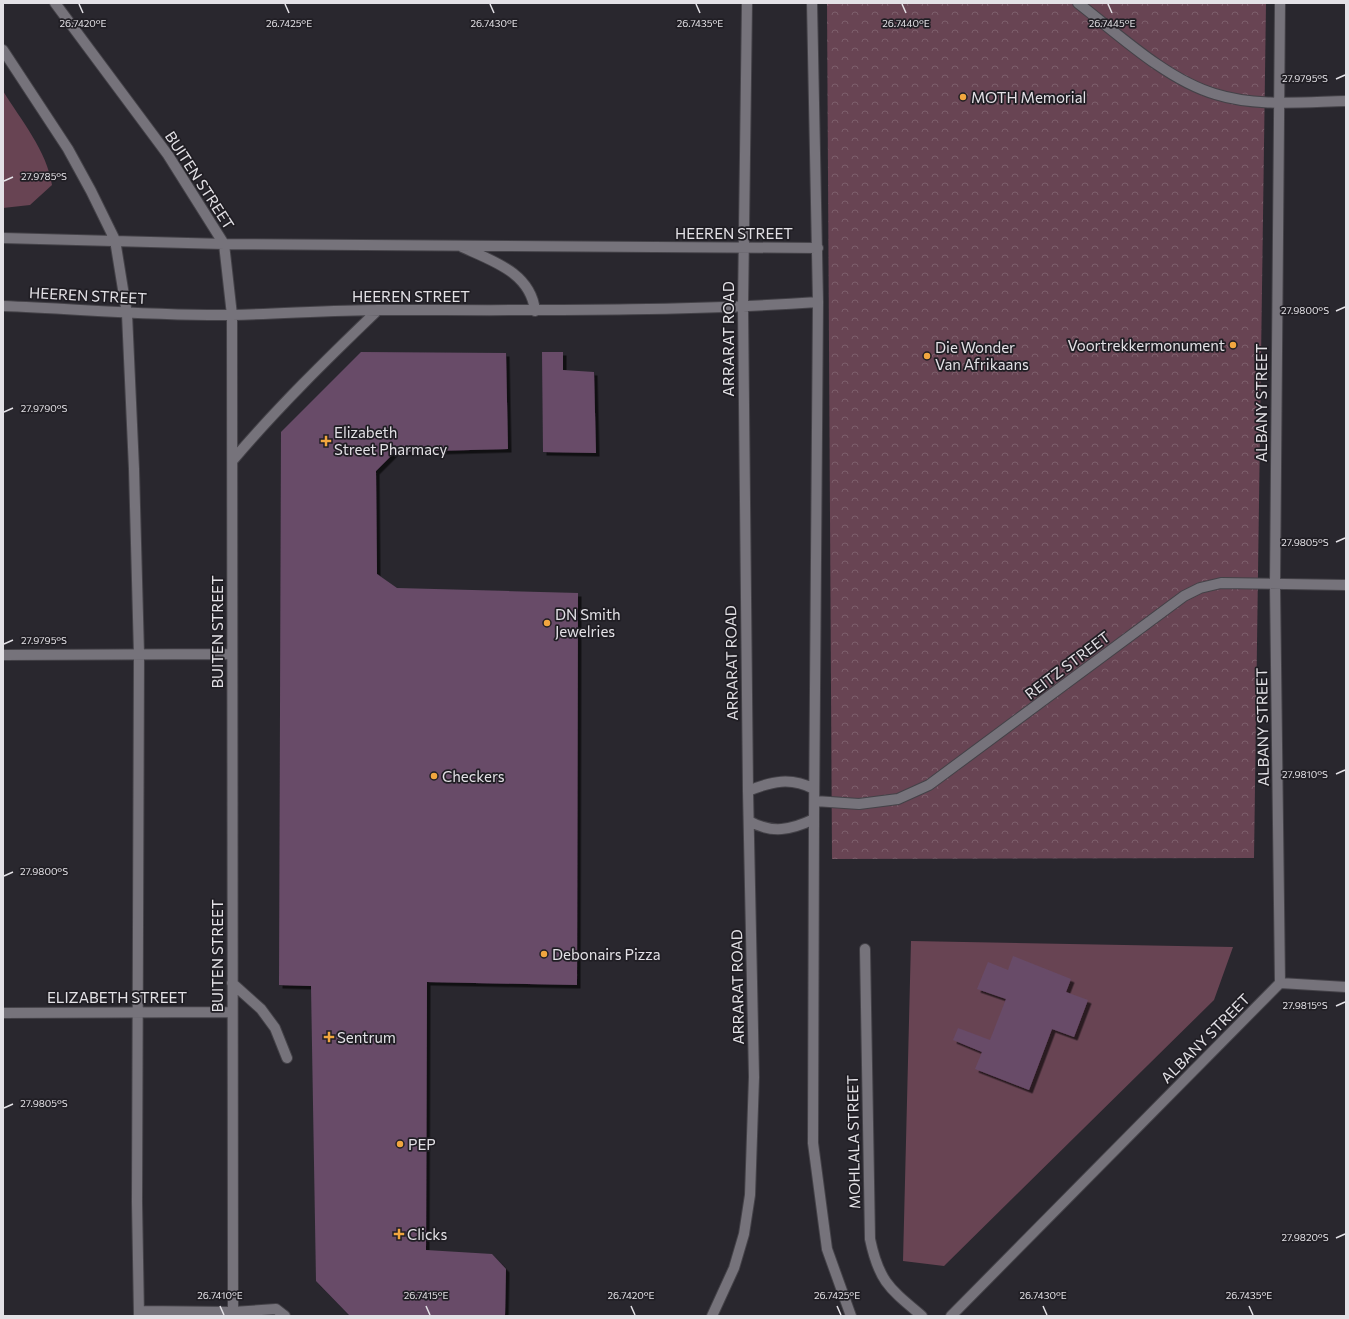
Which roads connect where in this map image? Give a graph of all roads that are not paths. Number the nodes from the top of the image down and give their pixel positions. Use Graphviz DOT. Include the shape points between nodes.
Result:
graph roads {
  1 [pos="55,3"];
  2 [pos="747,3"];
  3 [pos="812,3"];
  4 [pos="1078,3"];
  5 [pos="1280,3"];
  6 [pos="3,50"];
  7 [pos="1278,102"];
  8 [pos="1346,102"];
  9 [pos="3,238"];
  10 [pos="115,240"];
  11 [pos="224,244"];
  12 [pos="458,245"];
  13 [pos="743,248"];
  14 [pos="818,248"];
  15 [pos="818,302"];
  16 [pos="3,306"];
  17 [pos="743,307"];
  18 [pos="378,310"];
  19 [pos="535,311"];
  20 [pos="127,314"];
  21 [pos="232,315"];
  22 [pos="233,460"];
  23 [pos="1275,585"];
  24 [pos="1346,585"];
  25 [pos="3,654"];
  26 [pos="139,654"];
  27 [pos="232,654"];
  28 [pos="814,789"];
  29 [pos="748,791"];
  30 [pos="815,801"];
  31 [pos="814,819"];
  32 [pos="749,821"];
  33 [pos="865,949"];
  34 [pos="232,983"];
  35 [pos="1280,983"];
  36 [pos="1346,987"];
  37 [pos="232,1012"];
  38 [pos="3,1013"];
  39 [pos="138,1013"];
  40 [pos="287,1058"];
  41 [pos="139,1313"];
  42 [pos="233,1314"];
  43 [pos="285,1316"];
  44 [pos="712,1316"];
  45 [pos="851,1316"];
  46 [pos="922,1316"];
  47 [pos="951,1316"];
  1 -- 11 [label="street, BUITEN STREET" via="168,155"];
  2 -- 13 [label="street, ARRARAT ROAD"];
  3 -- 14 [label="street"];
  4 -- 7 [label="street" via="1161,67 1191,85 1238,99"];
  5 -- 7 [label="street, ALBANY STREET"];
  6 -- 10 [label="street" via="68,149"];
  7 -- 8 [label="street"];
  7 -- 23 [label="street, ALBANY STREET"];
  9 -- 10 [label="street, HEEREN STREET"];
  10 -- 11 [label="street, HEEREN STREET"];
  10 -- 20 [label="street"];
  11 -- 12 [label="street, HEEREN STREET"];
  11 -- 21 [label="street, BUITEN STREET"];
  12 -- 13 [label="street, HEEREN STREET"];
  12 -- 19 [label="street" via="514,273 530,291"];
  13 -- 14 [label="street, HEEREN STREET"];
  13 -- 17 [label="street, ARRARAT ROAD"];
  14 -- 15 [label="street"];
  15 -- 17 [label="street, HEEREN STREET"];
  15 -- 28 [label="street"];
  16 -- 20 [label="street, HEEREN STREET"];
  17 -- 19 [label="street, HEEREN STREET"];
  17 -- 29 [label="street, ARRARAT ROAD"];
  18 -- 19 [label="street, HEEREN STREET"];
  18 -- 21 [label="street, HEEREN STREET"];
  18 -- 22 [label="street" via="262,425"];
  20 -- 21 [label="street, HEEREN STREET"];
  20 -- 26 [label="street"];
  21 -- 22 [label="street, BUITEN STREET"];
  22 -- 27 [label="street, BUITEN STREET"];
  23 -- 24 [label="street, REITZ STREET"];
  23 -- 30 [label="street, REITZ STREET" via="1222,583 1200,588 1184,596 945,775 912,794 898,799 859,804"];
  23 -- 35 [label="street, ALBANY STREET"];
  25 -- 26 [label="street"];
  26 -- 27 [label="street"];
  26 -- 39 [label="street"];
  27 -- 34 [label="street, BUITEN STREET"];
  28 -- 29 [label="street" via="796,781 785,780"];
  28 -- 30 [label="street"];
  29 -- 32 [label="street, ARRARAT ROAD"];
  30 -- 31 [label="street"];
  31 -- 32 [label="street" via="791,828 780,829 760,827"];
  31 -- 45 [label="street" via="813,1143 827,1249"];
  32 -- 44 [label="street, ARRARAT ROAD" via="754,1078 750,1195 744,1234 734,1268"];
  33 -- 46 [label="street, MOHLALA STREET" via="870,1239 882,1278 894,1293"];
  34 -- 37 [label="street, BUITEN STREET"];
  34 -- 40 [label="street" via="261,1009 275,1028"];
  35 -- 36 [label="street"];
  35 -- 47 [label="street, ALBANY STREET"];
  37 -- 39 [label="street, ELIZABETH STREET"];
  37 -- 42 [label="street, BUITEN STREET"];
  38 -- 39 [label="street, ELIZABETH STREET"];
  39 -- 41 [label="street" via="136,1202"];
  41 -- 42 [label="street"];
  42 -- 43 [label="street" via="276,1309"];
}
